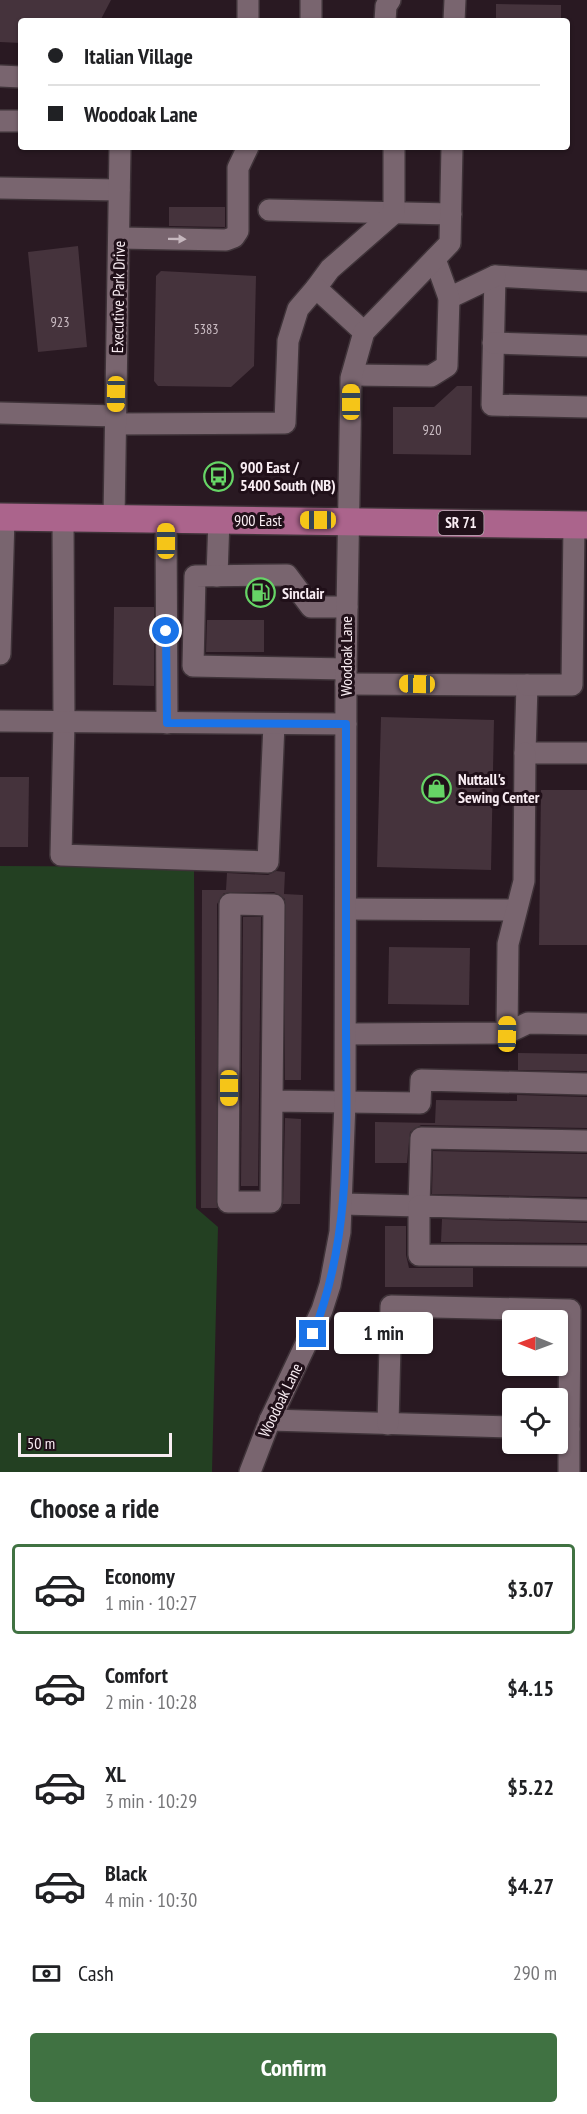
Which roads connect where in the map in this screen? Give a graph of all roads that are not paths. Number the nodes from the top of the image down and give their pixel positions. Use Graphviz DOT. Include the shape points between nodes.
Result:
graph roads {
  1 [pos="248,0"];
  2 [pos="311,0"];
  3 [pos="390,0"];
  4 [pos="454,0"];
  5 [pos="248,18"];
  6 [pos="311,18"];
  7 [pos="386,18"];
  8 [pos="454,18"];
  9 [pos="0,76"];
  10 [pos="18,76"];
  11 [pos="0,121"];
  12 [pos="18,121"];
  13 [pos="120,150"];
  14 [pos="247,150"];
  15 [pos="394,150"];
  16 [pos="452,150"];
  17 [pos="0,188"];
  18 [pos="120,190"];
  19 [pos="269,210"];
  20 [pos="394,213"];
  21 [pos="451,214"];
  22 [pos="119,238"];
  23 [pos="435,259"];
  24 [pos="495,276"];
  25 [pos="587,281"];
  26 [pos="316,288"];
  27 [pos="449,298"];
  28 [pos="364,332"];
  29 [pos="493,343"];
  30 [pos="587,346"];
  31 [pos="352,375"];
  32 [pos="587,407"];
  33 [pos="0,413"];
  34 [pos="116,420"];
  35 [pos="2,518"];
  36 [pos="63,518"];
  37 [pos="114,519"];
  38 [pos="166,519"];
  39 [pos="219,519"];
  40 [pos="348,521"];
  41 [pos="581,525"];
  42 [pos="218,576"];
  43 [pos="580,601"];
  44 [pos="347,607"];
  45 [pos="0,654"];
  46 [pos="346,676"];
  47 [pos="527,685"];
  48 [pos="0,721"];
  49 [pos="64,723"];
  50 [pos="167,723"];
  51 [pos="274,724"];
  52 [pos="346,724"];
  53 [pos="525,753"];
  54 [pos="587,753"];
  55 [pos="346,909"];
  56 [pos="516,909"];
  57 [pos="587,1023"];
  58 [pos="346,1034"];
  59 [pos="507,1034"];
  60 [pos="587,1084"];
  61 [pos="272,1101"];
  62 [pos="345,1102"];
  63 [pos="420,1103"];
  64 [pos="421,1138"];
  65 [pos="587,1141"];
  66 [pos="343,1204"];
  67 [pos="419,1206"];
  68 [pos="587,1210"];
  69 [pos="587,1256"];
  70 [pos="566,1388"];
  71 [pos="270,1420"];
  72 [pos="388,1424"];
  73 [pos="502,1428"];
  74 [pos="567,1454"];
  75 [pos="250,1472"];
  76 [pos="569,1472"];
  1 -- 5 [label="street"];
  2 -- 6 [label="street"];
  3 -- 7 [label="street"];
  4 -- 8 [label="street"];
  9 -- 10 [label="street"];
  11 -- 12 [label="street"];
  13 -- 18 [label="street, Executive Park Drive"];
  22 -- 14 [label="street, one-way" via="234,237 238,231 238,168"];
  15 -- 20 [label="street"];
  16 -- 21 [label="street, Woodoak Lane"];
  17 -- 18 [label="street"];
  18 -- 22 [label="street, Executive Park Drive"];
  19 -- 20 [label="street"];
  20 -- 21 [label="street"];
  20 -- 26 [label="street" via="330,270"];
  21 -- 23 [label="street, Woodoak Lane" via="450,243"];
  22 -- 34 [label="street, Executive Park Drive"];
  23 -- 27 [label="street"];
  23 -- 28 [label="street, Woodoak Lane"];
  24 -- 25 [label="street"];
  24 -- 27 [label="street"];
  24 -- 29 [label="street"];
  26 -- 28 [label="street"];
  26 -- 34 [label="street" via="298,309 288,341 285,423"];
  27 -- 31 [label="street" via="447,366 431,376"];
  28 -- 31 [label="street, Woodoak Lane"];
  29 -- 30 [label="street"];
  29 -- 32 [label="street" via="492,405"];
  31 -- 40 [label="street, Woodoak Lane"];
  33 -- 34 [label="street"];
  34 -- 37 [label="street, Executive Park Drive"];
  35 -- 36 [label="main road, 900 East / SR 71"];
  35 -- 45 [label="street"];
  36 -- 37 [label="main road, 900 East / SR 71"];
  36 -- 49 [label="street"];
  37 -- 38 [label="main road, 900 East / SR 71"];
  38 -- 39 [label="main road, 900 East / SR 71"];
  38 -- 50 [label="street"];
  39 -- 40 [label="main road, 900 East / SR 71"];
  39 -- 42 [label="street"];
  40 -- 41 [label="main road, 900 East / SR 71"];
  40 -- 44 [label="street, Woodoak Lane"];
  41 -- 43 [label="street"];
  42 -- 44 [label="street" via="287,575 311,607"];
  42 -- 46 [label="street" via="195,576 193,666"];
  43 -- 47 [label="street" via="572,685"];
  44 -- 46 [label="street, Woodoak Lane"];
  46 -- 47 [label="street"];
  46 -- 52 [label="street, Woodoak Lane"];
  47 -- 53 [label="street"];
  48 -- 49 [label="street"];
  49 -- 50 [label="street"];
  49 -- 51 [label="street" via="61,855 268,862"];
  50 -- 51 [label="street"];
  51 -- 52 [label="street"];
  52 -- 55 [label="street, Woodoak Lane"];
  53 -- 54 [label="street"];
  53 -- 56 [label="street" via="524,881"];
  55 -- 56 [label="street"];
  55 -- 58 [label="street, Woodoak Lane"];
  56 -- 59 [label="street" via="508,944"];
  57 -- 59 [label="street" via="528,1023"];
  58 -- 59 [label="street"];
  58 -- 62 [label="street, Woodoak Lane"];
  60 -- 63 [label="street" via="421,1080"];
  61 -- 61 [label="street" via="274,905 230,904 228,1202 271,1202"];
  61 -- 62 [label="street"];
  62 -- 63 [label="street"];
  62 -- 66 [label="street, Woodoak Lane"];
  63 -- 64 [label="street"];
  64 -- 65 [label="street"];
  64 -- 67 [label="street"];
  66 -- 67 [label="street"];
  66 -- 71 [label="street, Woodoak Lane" via="336,1259 322,1310"];
  67 -- 68 [label="street"];
  67 -- 69 [label="street" via="419,1255"];
  70 -- 72 [label="street" via="570,1310 391,1306"];
  71 -- 72 [label="street"];
  71 -- 75 [label="street, Woodoak Lane"];
  72 -- 73 [label="street"];
  74 -- 76 [label="street"];
}
